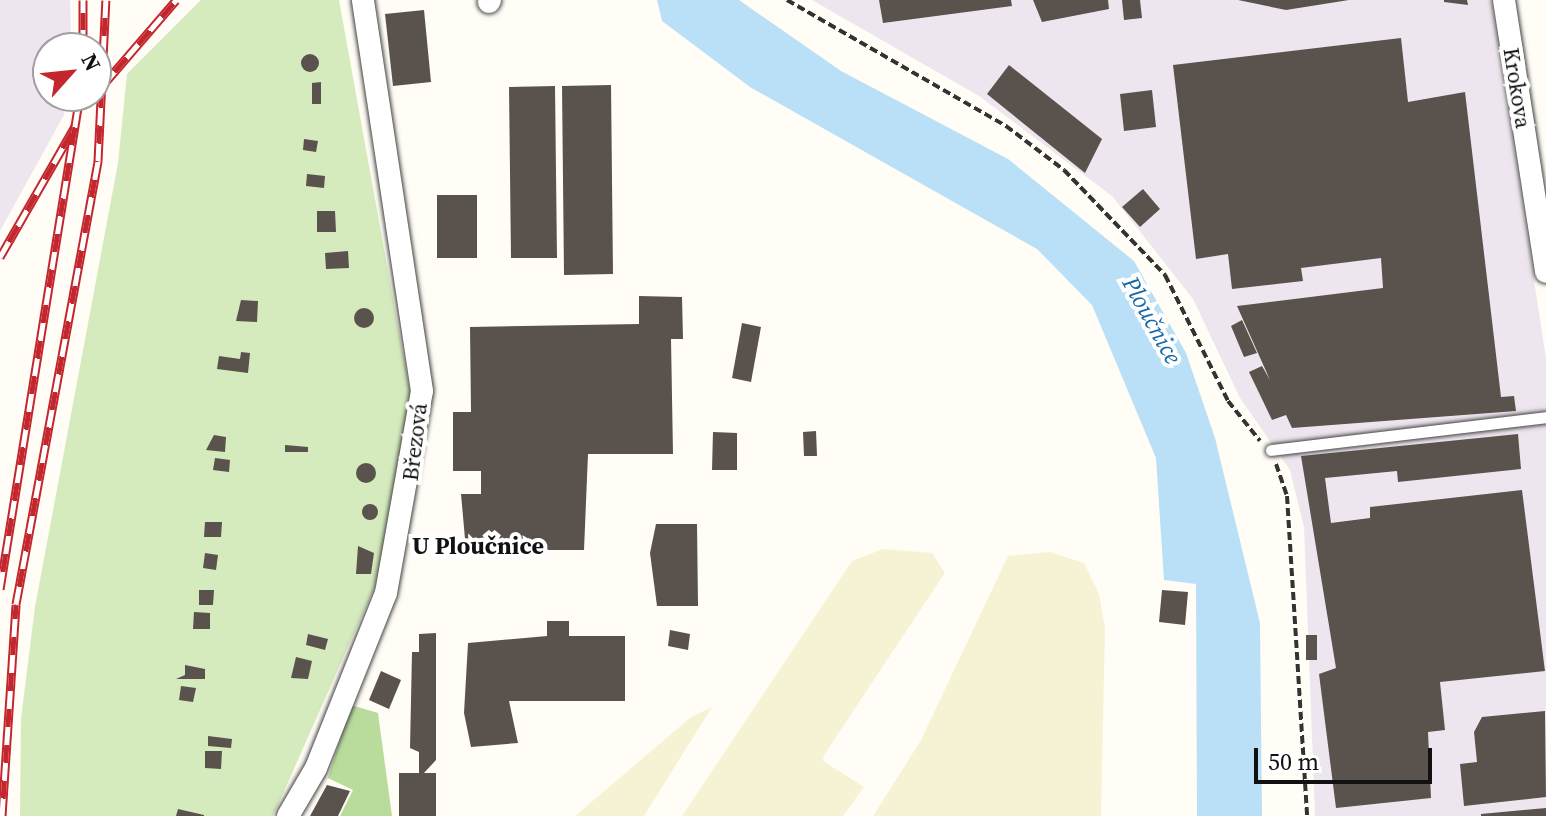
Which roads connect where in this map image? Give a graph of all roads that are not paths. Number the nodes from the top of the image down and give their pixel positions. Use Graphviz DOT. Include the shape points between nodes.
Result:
graph roads {
  1 [pos="363,0"];
  2 [pos="1504,0"];
  3 [pos="1546,272"];
  4 [pos="1546,417"];
  5 [pos="1271,450"];
  6 [pos="288,816"];
  1 -- 6 [label="street, Březová" via="422,391 386,593 316,768"];
  2 -- 3 [label="street, Krokova"];
  4 -- 5 [label="lane"];
}
